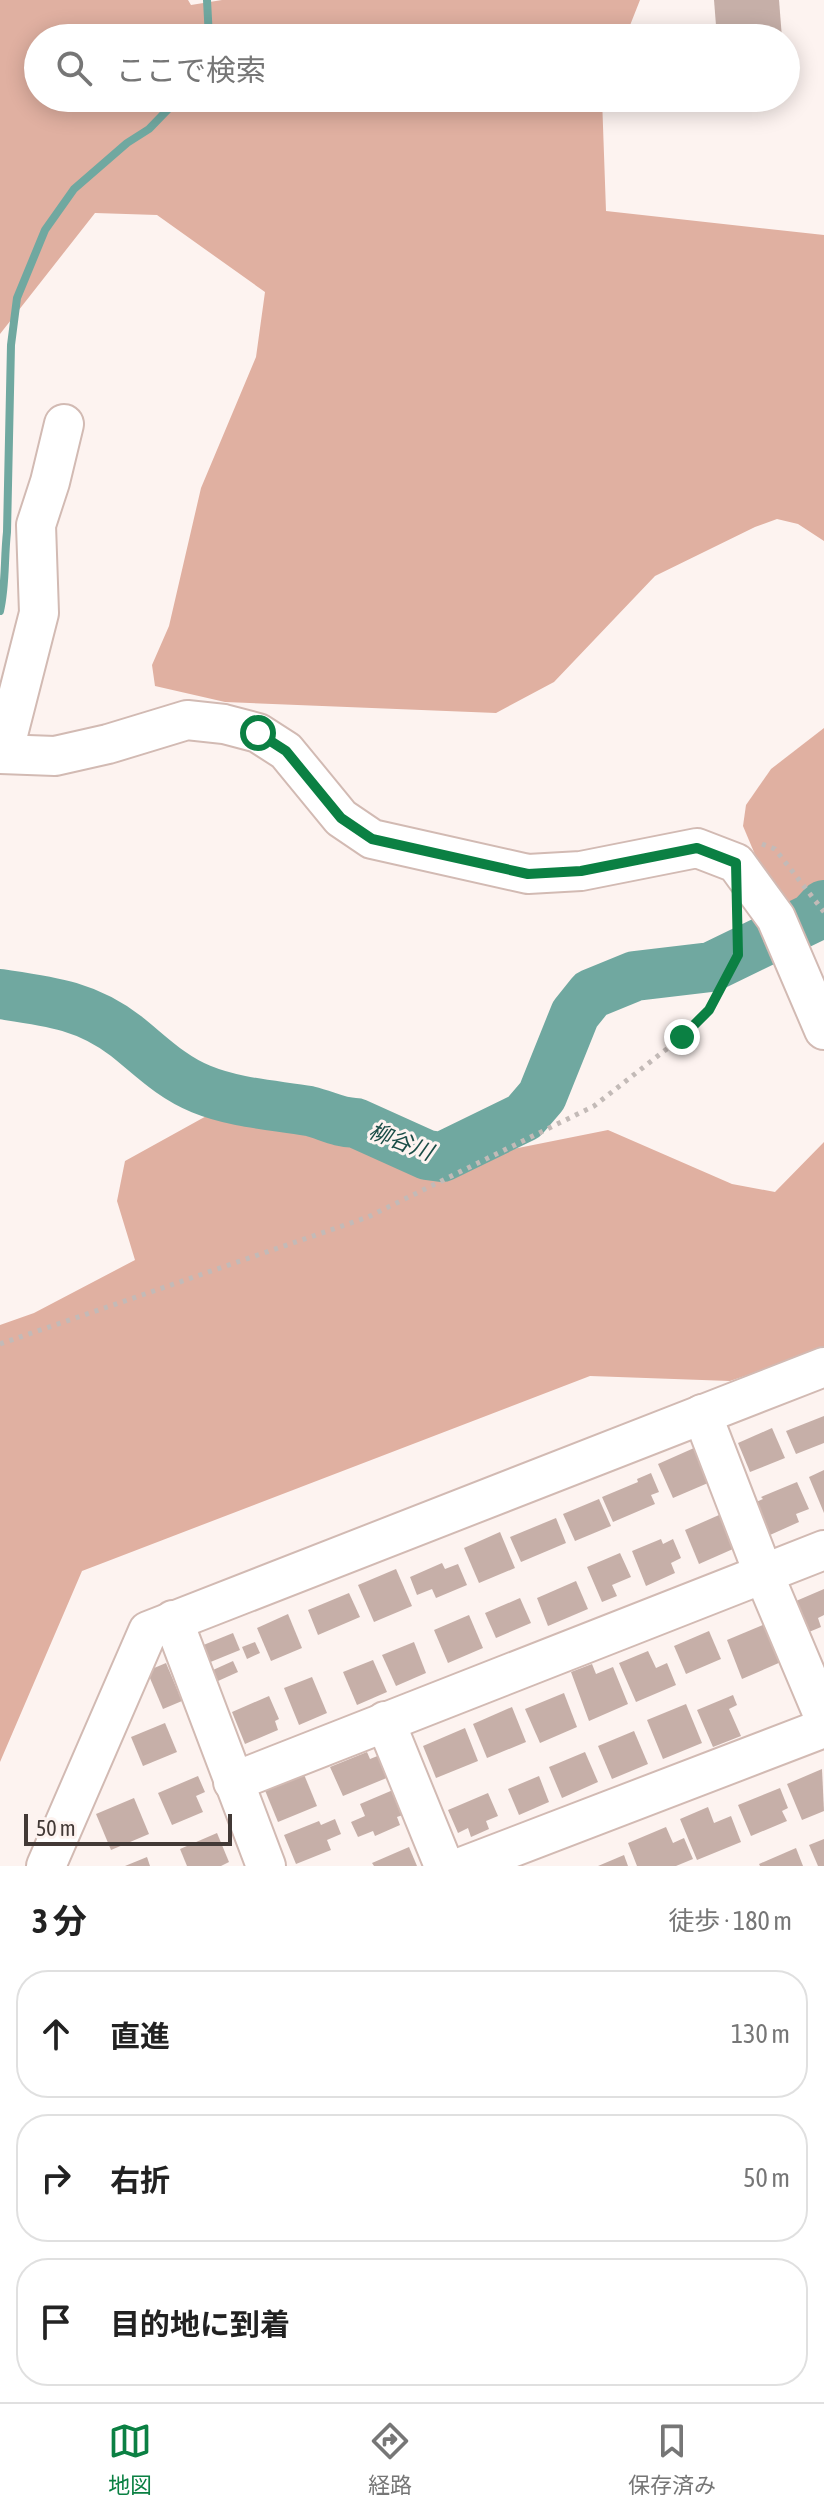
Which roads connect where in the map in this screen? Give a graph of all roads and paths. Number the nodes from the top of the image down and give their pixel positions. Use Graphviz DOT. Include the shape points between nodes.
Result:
graph roads {
  1 [pos="64,424"];
  2 [pos="1,754"];
  3 [pos="736,863"];
  4 [pos="824,1030"];
  5 [pos="0,1344"];
  6 [pos="824,1367"];
  7 [pos="702,1414"];
  8 [pos="824,1550"];
  9 [pos="764,1575"];
  10 [pos="173,1620"];
  11 [pos="824,1717"];
  12 [pos="385,1721"];
  13 [pos="824,1728"];
  14 [pos="233,1782"];
  15 [pos="64,1826"];
  16 [pos="46,1866"];
  17 [pos="79,1866"];
  18 [pos="266,1866"];
  19 [pos="444,1866"];
  20 [pos="464,1866"];
  1 -- 2 [label="street" via="36,525 39,613"];
  2 -- 3 [label="street" via="55,756 187,720 224,724 258,733 286,751 341,818 372,839 528,874 581,871 697,848"];
  3 -- 4 [label="street" via="776,918"];
  3 -- 5 [label="path" via="738,955 709,1010 594,1106 368,1217"];
  6 -- 7 [label="street"];
  7 -- 9 [label="street"];
  7 -- 10 [label="street"];
  8 -- 9 [label="street"];
  9 -- 11 [label="street"];
  9 -- 12 [label="street"];
  10 -- 14 [label="street"];
  10 -- 15 [label="street" via="148,1631"];
  12 -- 14 [label="street"];
  12 -- 19 [label="street"];
  13 -- 20 [label="street"];
  14 -- 18 [label="street"];
  15 -- 16 [label="street"];
  15 -- 17 [label="street"];
}
